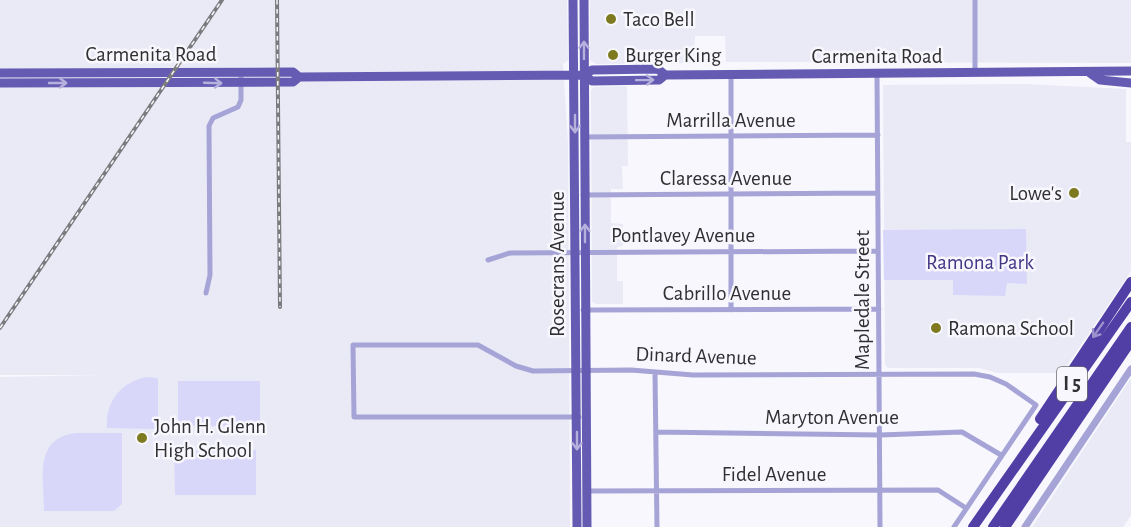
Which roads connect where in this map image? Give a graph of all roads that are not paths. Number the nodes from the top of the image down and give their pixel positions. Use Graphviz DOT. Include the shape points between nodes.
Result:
graph roads {
  1 [pos="573,0"];
  2 [pos="584,0"];
  3 [pos="975,0"];
  4 [pos="1131,71"];
  5 [pos="241,72"];
  6 [pos="0,73"];
  7 [pos="975,73"];
  8 [pos="1090,73"];
  9 [pos="877,74"];
  10 [pos="579,75"];
  11 [pos="731,75"];
  12 [pos="299,77"];
  13 [pos="0,83"];
  14 [pos="241,83"];
  15 [pos="1131,83"];
  16 [pos="878,135"];
  17 [pos="729,136"];
  18 [pos="584,137"];
  19 [pos="730,194"];
  20 [pos="878,194"];
  21 [pos="580,195"];
  22 [pos="878,251"];
  23 [pos="580,252"];
  24 [pos="730,252"];
  25 [pos="488,260"];
  26 [pos="1131,282"];
  27 [pos="206,293"];
  28 [pos="1131,302"];
  29 [pos="731,309"];
  30 [pos="879,309"];
  31 [pos="581,310"];
  32 [pos="1131,314"];
  33 [pos="1131,327"];
  34 [pos="1131,341"];
  35 [pos="1131,352"];
  36 [pos="1131,369"];
  37 [pos="581,371"];
  38 [pos="656,373"];
  39 [pos="879,375"];
  40 [pos="581,417"];
  41 [pos="656,432"];
  42 [pos="1066,434"];
  43 [pos="880,435"];
  44 [pos="1001,455"];
  45 [pos="1014,466"];
  46 [pos="880,490"];
  47 [pos="582,491"];
  48 [pos="656,491"];
  49 [pos="966,508"];
  50 [pos="577,527"];
  51 [pos="587,527"];
  52 [pos="657,527"];
  53 [pos="880,527"];
  54 [pos="954,527"];
  55 [pos="973,527"];
  56 [pos="981,527"];
  57 [pos="993,527"];
  58 [pos="1005,527"];
  59 [pos="1025,527"];
  1 -- 10 [label="main road, Rosecrans Avenue"];
  10 -- 2 [label="main road, Rosecrans Avenue, one-way"];
  3 -- 7 [label="street"];
  4 -- 8 [label="main road, Carmenita Road"];
  5 -- 6 [label="main road, Carmenita Road"];
  5 -- 12 [label="main road, Carmenita Road" via="293,72"];
  5 -- 14 [label="street"];
  7 -- 8 [label="main road, Carmenita Road"];
  7 -- 9 [label="main road, Carmenita Road"];
  8 -- 15 [label="main road, Carmenita Road" via="1100,80"];
  9 -- 11 [label="main road, Carmenita Road"];
  9 -- 16 [label="street, Mapledale Street"];
  10 -- 11 [label="main road, Carmenita Road" via="592,70 658,69 665,75"];
  10 -- 12 [label="main road, Carmenita Road"];
  10 -- 18 [label="main road, Rosecrans Avenue"];
  10 -- 21 [label="main road, Rosecrans Avenue, one-way"];
  11 -- 17 [label="street"];
  12 -- 14 [label="main road, Carmenita Road" via="293,82"];
  13 -- 14 [label="main road, Carmenita Road, one-way"];
  14 -- 27 [label="street" via="238,107 213,118 209,126 210,275"];
  16 -- 17 [label="street, Marrilla Avenue"];
  16 -- 20 [label="street, Mapledale Street"];
  17 -- 18 [label="street, Marrilla Avenue"];
  17 -- 19 [label="street"];
  18 -- 21 [label="main road, Rosecrans Avenue"];
  19 -- 20 [label="street, Claressa Avenue"];
  19 -- 21 [label="street, Claressa Avenue"];
  19 -- 24 [label="street"];
  20 -- 22 [label="street, Mapledale Street"];
  21 -- 23 [label="main road, Rosecrans Avenue"];
  22 -- 24 [label="street, Pontlavey Avenue"];
  22 -- 30 [label="street, Mapledale Street"];
  23 -- 24 [label="street, Pontlavey Avenue"];
  23 -- 25 [label="street, Pontlavey Avenue" via="510,253"];
  23 -- 31 [label="main road, Rosecrans Avenue"];
  24 -- 29 [label="street"];
  26 -- 45 [label="highway, one-way" via="1050,400"];
  28 -- 45 [label="highway, I 5"];
  29 -- 30 [label="street, Cabrillo Avenue"];
  29 -- 31 [label="street, Cabrillo Avenue"];
  30 -- 39 [label="street, Mapledale Street"];
  31 -- 37 [label="main road, Rosecrans Avenue"];
  32 -- 56 [label="highway"];
  33 -- 57 [label="highway"];
  34 -- 42 [label="highway, I 5"];
  35 -- 42 [label="highway"];
  36 -- 59 [label="street"];
  37 -- 38 [label="street, Dinard Avenue"];
  37 -- 40 [label="main road, Rosecrans Avenue"];
  37 -- 40 [label="street, Dinard Avenue" via="524,369 488,348 473,344 353,345 354,417"];
  38 -- 39 [label="street, Dinard Avenue"];
  38 -- 41 [label="street"];
  39 -- 43 [label="street, Mapledale Street"];
  39 -- 44 [label="street, Dinard Avenue" via="983,375 1006,384 1036,405"];
  40 -- 47 [label="main road, Rosecrans Avenue"];
  41 -- 43 [label="street, Maryton Avenue"];
  41 -- 48 [label="street"];
  42 -- 58 [label="highway, I 5"];
  43 -- 44 [label="street, Maryton Avenue" via="962,432"];
  43 -- 46 [label="street, Mapledale Street"];
  44 -- 49 [label="street"];
  45 -- 55 [label="highway, I 5"];
  46 -- 48 [label="street, Fidel Avenue"];
  46 -- 49 [label="street, Fidel Avenue" via="938,490"];
  46 -- 53 [label="street, Mapledale Street"];
  47 -- 48 [label="street, Fidel Avenue"];
  47 -- 50 [label="main road, Rosecrans Avenue"];
  47 -- 51 [label="main road, Rosecrans Avenue"];
  48 -- 52 [label="street"];
  49 -- 54 [label="street"];
}
